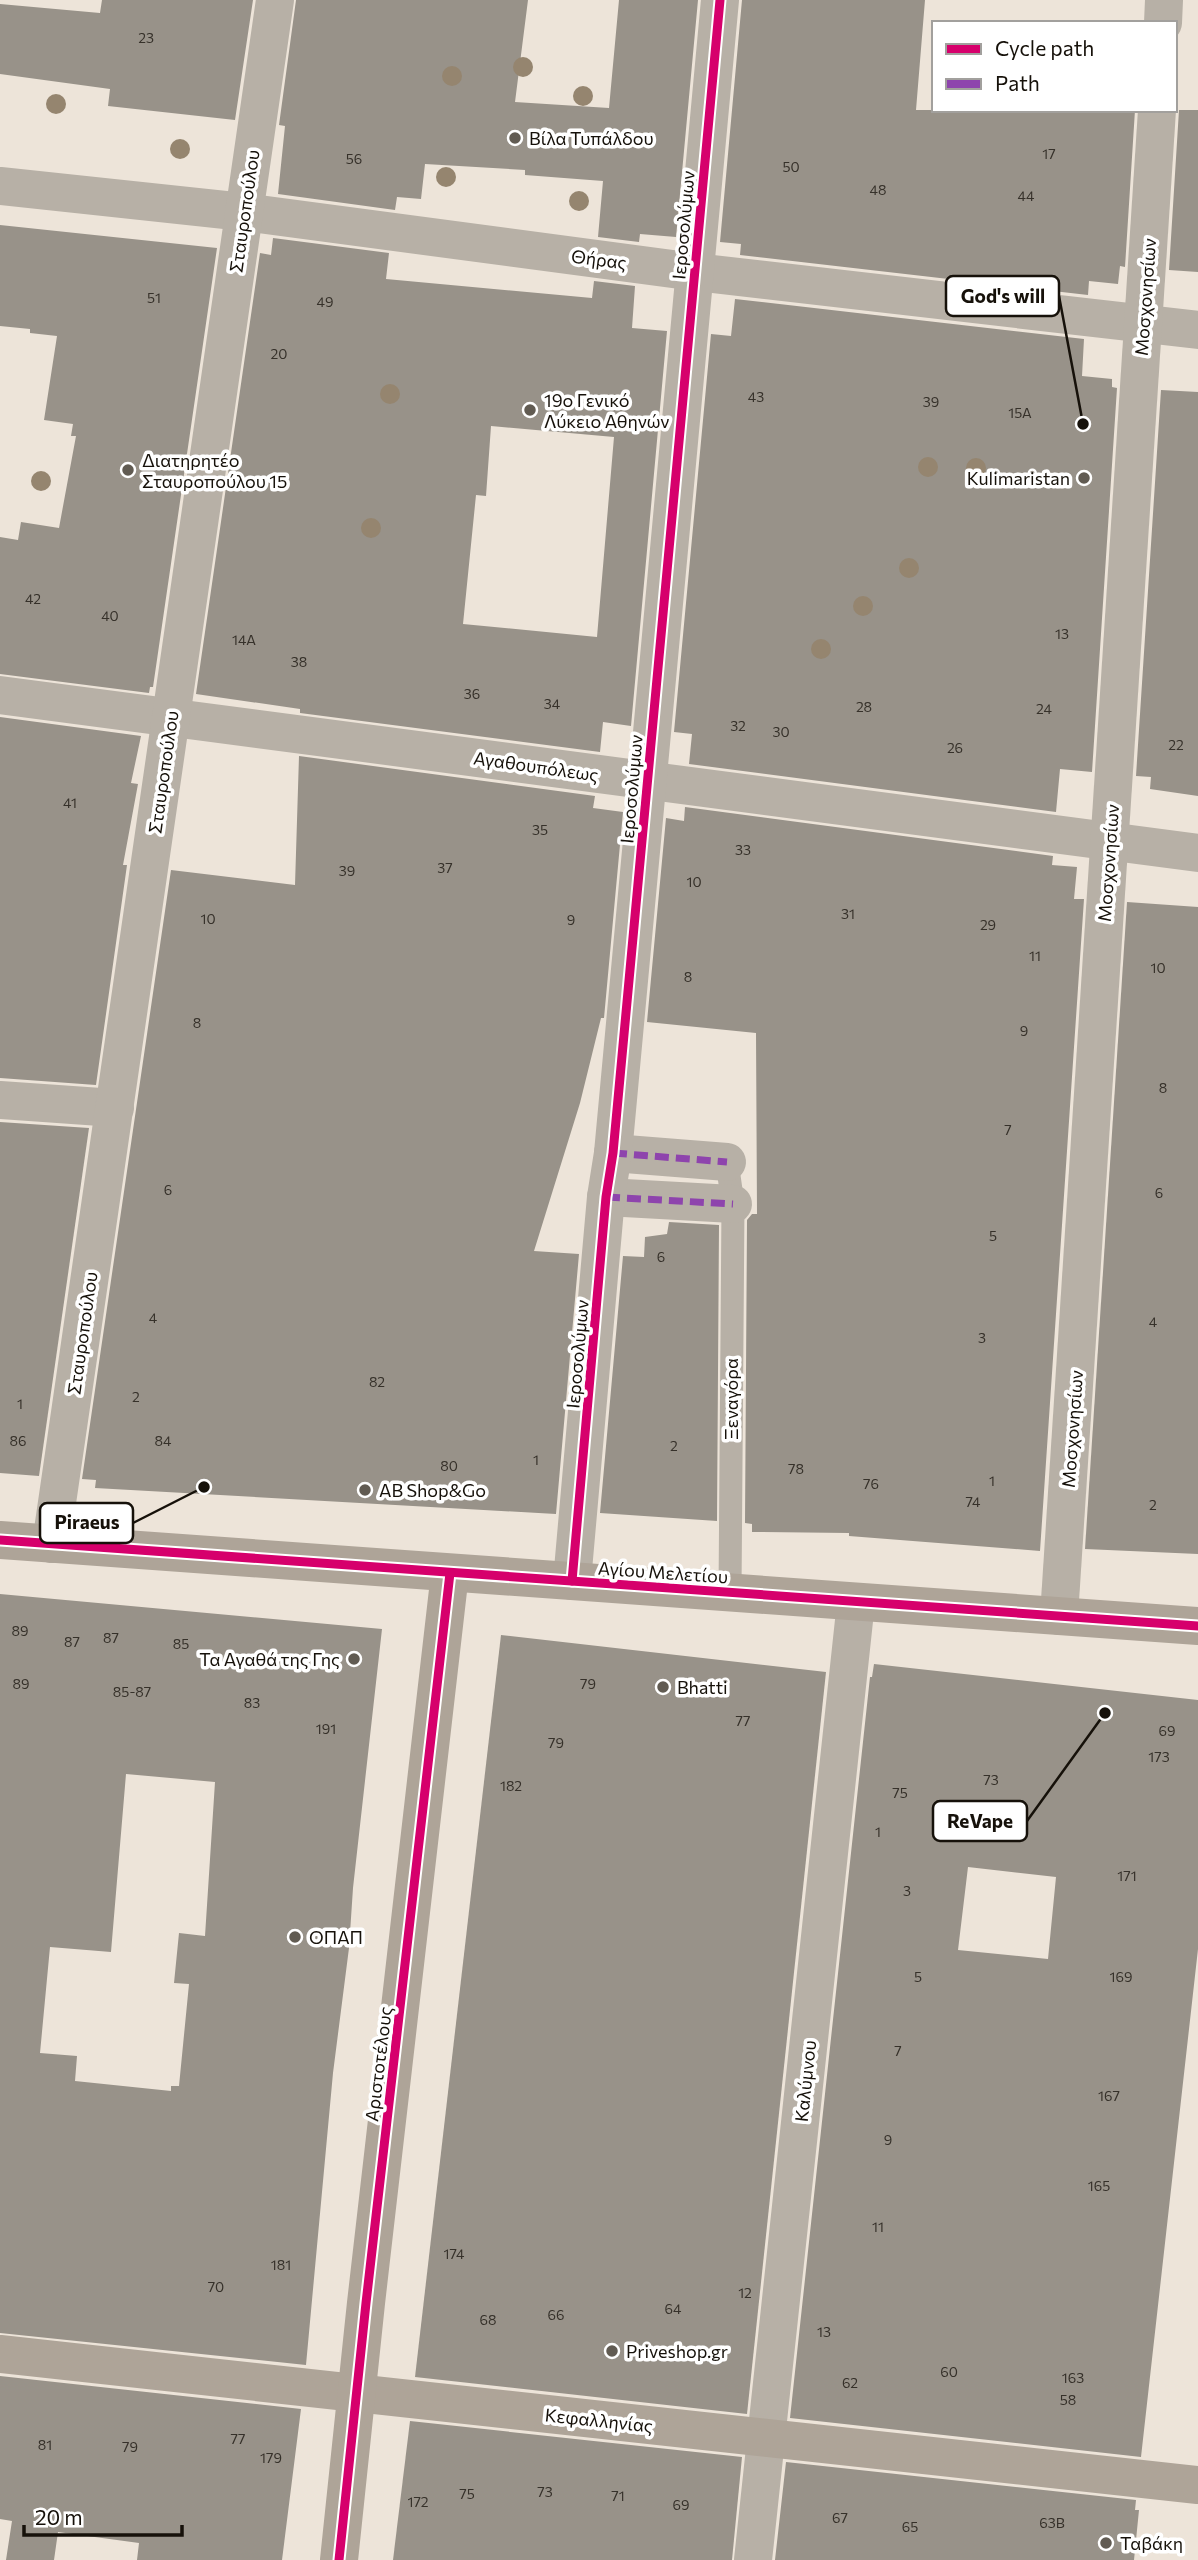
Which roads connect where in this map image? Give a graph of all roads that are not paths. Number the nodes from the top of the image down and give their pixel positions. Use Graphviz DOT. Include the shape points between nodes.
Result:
graph roads {
  1 [pos="275,0"];
  2 [pos="720,0"];
  3 [pos="1164,0"];
  4 [pos="1163,21"];
  5 [pos="1157,112"];
  6 [pos="0,186"];
  7 [pos="244,212"];
  8 [pos="695,272"];
  9 [pos="1143,323"];
  10 [pos="1198,330"];
  11 [pos="0,695"];
  12 [pos="171,718"];
  13 [pos="648,781"];
  14 [pos="1110,842"];
  15 [pos="1198,853"];
  16 [pos="0,1100"];
  17 [pos="115,1108"];
  18 [pos="612,1153"];
  19 [pos="727,1162"];
  20 [pos="606,1197"];
  21 [pos="733,1204"];
  22 [pos="0,1540"];
  23 [pos="51,1544"];
  24 [pos="450,1573"];
  25 [pos="572,1581"];
  26 [pos="730,1593"];
  27 [pos="856,1602"];
  28 [pos="1059,1616"];
  29 [pos="1198,1626"];
  30 [pos="0,2354"];
  31 [pos="356,2393"];
  32 [pos="767,2438"];
  33 [pos="1198,2484"];
  34 [pos="339,2560"];
  35 [pos="753,2560"];
  1 -- 7 [label="street, Σταυροπούλου"];
  2 -- 8 [label="street, Ιεροσολύμων"];
  3 -- 4 [label="street"];
  5 -- 9 [label="street, Μοσχονησίων"];
  6 -- 7 [label="street, Θήρας"];
  7 -- 8 [label="street, Θήρας"];
  7 -- 12 [label="street, Σταυροπούλου"];
  8 -- 9 [label="street, Θήρας"];
  8 -- 13 [label="street, Ιεροσολύμων"];
  9 -- 10 [label="street, Θήρας"];
  9 -- 14 [label="street, Μοσχονησίων"];
  11 -- 12 [label="street, Αγαθουπόλεως"];
  12 -- 13 [label="street, Αγαθουπόλεως"];
  12 -- 17 [label="street, Σταυροπούλου"];
  13 -- 14 [label="street, Αγαθουπόλεως"];
  13 -- 18 [label="street, Ιεροσολύμων"];
  14 -- 15 [label="street, Αγαθουπόλεως"];
  14 -- 28 [label="street, Μοσχονησίων"];
  16 -- 17 [label="street"];
  17 -- 23 [label="street, Σταυροπούλου"];
  18 -- 19 [label="street, Ξεναγόρα"];
  18 -- 20 [label="street, Ιεροσολύμων"];
  19 -- 21 [label="lane, Ξεναγόρα"];
  20 -- 21 [label="street"];
  20 -- 25 [label="street, Ιεροσολύμων"];
  21 -- 26 [label="lane, Ξεναγόρα"];
  22 -- 23 [label="street, Αγίου Μελετίου"];
  23 -- 24 [label="street, Αγίου Μελετίου"];
  24 -- 25 [label="street, Αγίου Μελετίου"];
  24 -- 31 [label="street, Αριστοτέλους"];
  25 -- 26 [label="street, Αγίου Μελετίου"];
  26 -- 27 [label="street, Αγίου Μελετίου"];
  27 -- 28 [label="street, Αγίου Μελετίου"];
  27 -- 32 [label="street, Καλύμνου"];
  28 -- 29 [label="street, Αγίου Μελετίου"];
  30 -- 31 [label="street, Κεφαλληνίας"];
  31 -- 32 [label="street, Κεφαλληνίας"];
  31 -- 34 [label="street, Αριστοτέλους"];
  32 -- 33 [label="street, Κεφαλληνίας"];
  32 -- 35 [label="street, Καλύμνου"];
}
